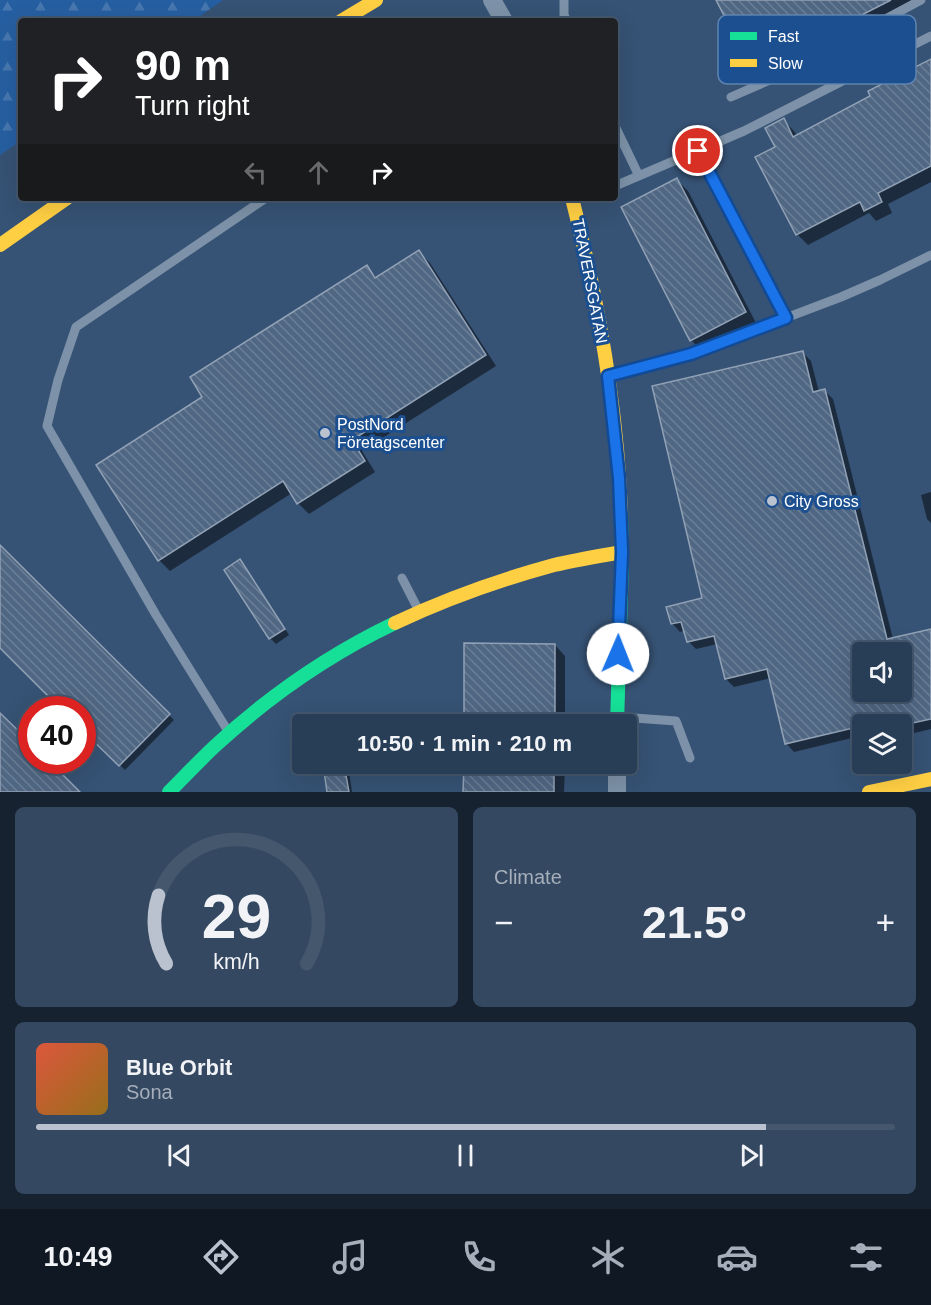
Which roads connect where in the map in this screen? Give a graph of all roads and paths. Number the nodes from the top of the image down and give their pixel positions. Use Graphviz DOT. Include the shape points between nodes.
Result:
graph roads {
  1 [pos="376,0"];
  2 [pos="492,0"];
  3 [pos="564,0"];
  4 [pos="921,0"];
  5 [pos="893,15"];
  6 [pos="346,18"];
  7 [pos="502,18"];
  8 [pos="566,18"];
  9 [pos="931,36"];
  10 [pos="916,44"];
  11 [pos="761,84"];
  12 [pos="837,84"];
  13 [pos="731,97"];
  14 [pos="618,132"];
  15 [pos="698,151"];
  16 [pos="639,176"];
  17 [pos="618,185"];
  18 [pos="63,201"];
  19 [pos="262,201"];
  20 [pos="576,201"];
  21 [pos="0,245"];
  22 [pos="931,255"];
  23 [pos="786,318"];
  24 [pos="608,376"];
  25 [pos="622,552"];
  26 [pos="402,578"];
  27 [pos="419,611"];
  28 [pos="617,714"];
  29 [pos="637,721"];
  30 [pos="230,732"];
  31 [pos="690,758"];
  32 [pos="616,774"];
  33 [pos="931,779"];
  34 [pos="169,792"];
  35 [pos="617,792"];
  36 [pos="869,792"];
  1 -- 6 [label="street"];
  2 -- 7 [label="street"];
  3 -- 8 [label="lane"];
  4 -- 5 [label="lane"];
  9 -- 10 [label="lane"];
  11 -- 13 [label="lane"];
  12 -- 15 [label="lane"];
  14 -- 16 [label="lane"];
  15 -- 16 [label="lane"];
  15 -- 23 [label="lane"];
  16 -- 17 [label="lane"];
  18 -- 21 [label="street"];
  19 -- 30 [label="lane" via="76,327 47,426 156,615"];
  20 -- 24 [label="street, TRAVERSGATAN"];
  22 -- 23 [label="lane"];
  23 -- 24 [label="lane" via="691,354"];
  24 -- 25 [label="street, TRAVERSGATAN"];
  25 -- 27 [label="street" via="533,570"];
  25 -- 28 [label="street, TRAVERSGATAN"];
  26 -- 27 [label="lane"];
  27 -- 30 [label="street" via="326,660"];
  29 -- 31 [label="lane" via="676,720"];
  30 -- 34 [label="street"];
  32 -- 35 [label="street"];
  33 -- 36 [label="street"];
}
